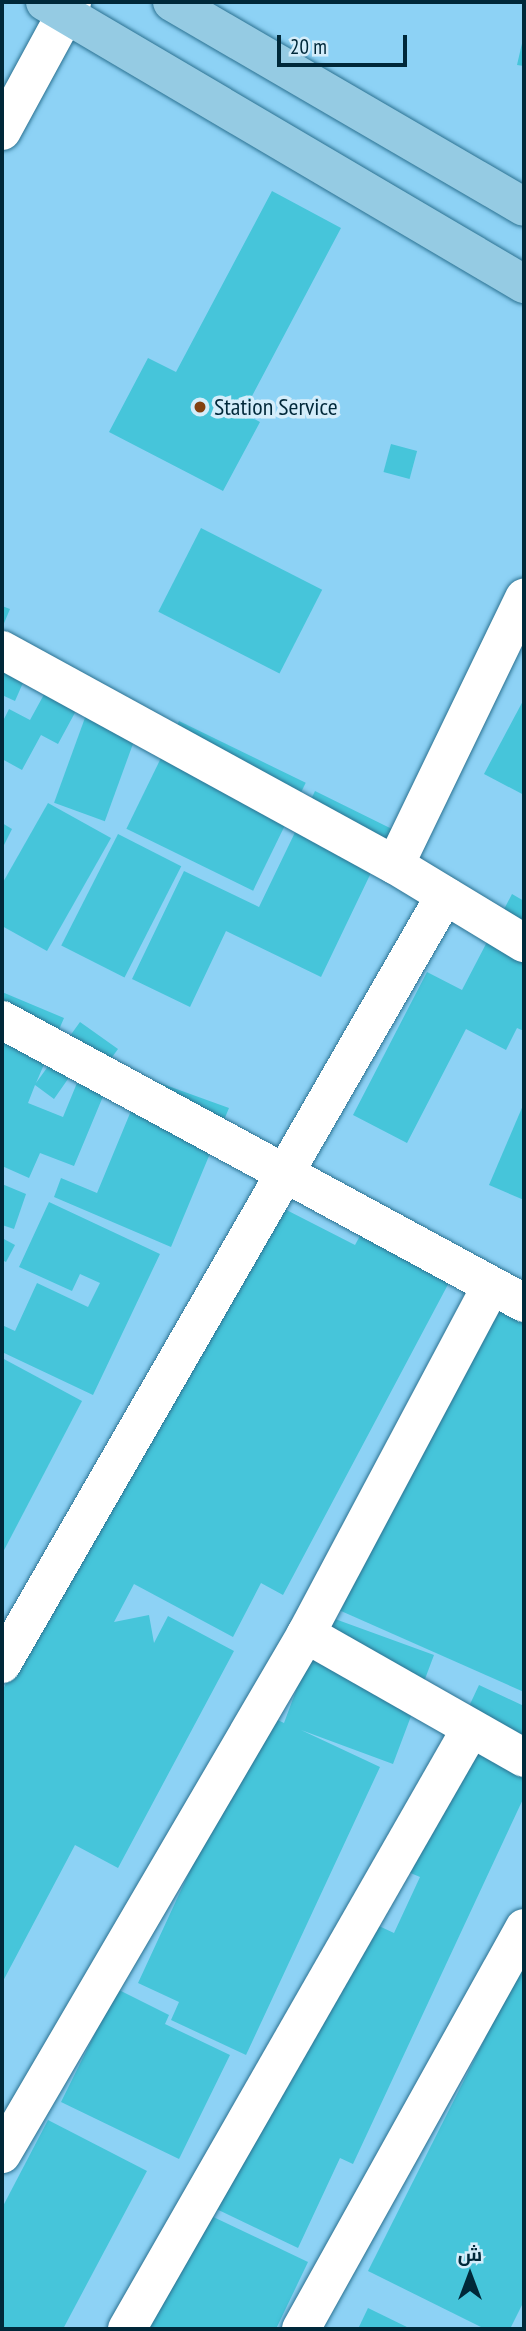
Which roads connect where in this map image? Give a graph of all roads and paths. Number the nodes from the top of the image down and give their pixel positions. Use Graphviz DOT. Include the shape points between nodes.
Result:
graph roads {
  1 [pos="175,2"];
  2 [pos="61,6"];
  3 [pos="2,131"];
  4 [pos="524,207"];
  5 [pos="524,284"];
  6 [pos="524,598"];
  7 [pos="2,650"];
  8 [pos="395,865"];
  9 [pos="445,895"];
  10 [pos="524,943"];
  11 [pos="2,1020"];
  12 [pos="284,1171"];
  13 [pos="491,1286"];
  14 [pos="524,1303"];
  15 [pos="306,1634"];
  16 [pos="2,1664"];
  17 [pos="471,1728"];
  18 [pos="524,1758"];
  19 [pos="524,1928"];
  20 [pos="2,2154"];
  21 [pos="127,2329"];
  22 [pos="301,2329"];
  1 -- 4 [label="main road"];
  2 -- 3 [label="street"];
  2 -- 5 [label="main road"];
  6 -- 8 [label="street"];
  7 -- 8 [label="street"];
  8 -- 9 [label="street"];
  9 -- 10 [label="street"];
  9 -- 12 [label="street"];
  11 -- 12 [label="street"];
  12 -- 13 [label="street"];
  12 -- 16 [label="street"];
  13 -- 14 [label="street"];
  13 -- 15 [label="street"];
  15 -- 17 [label="street"];
  15 -- 20 [label="street"];
  17 -- 18 [label="street"];
  17 -- 21 [label="street"];
  19 -- 22 [label="street"];
}
